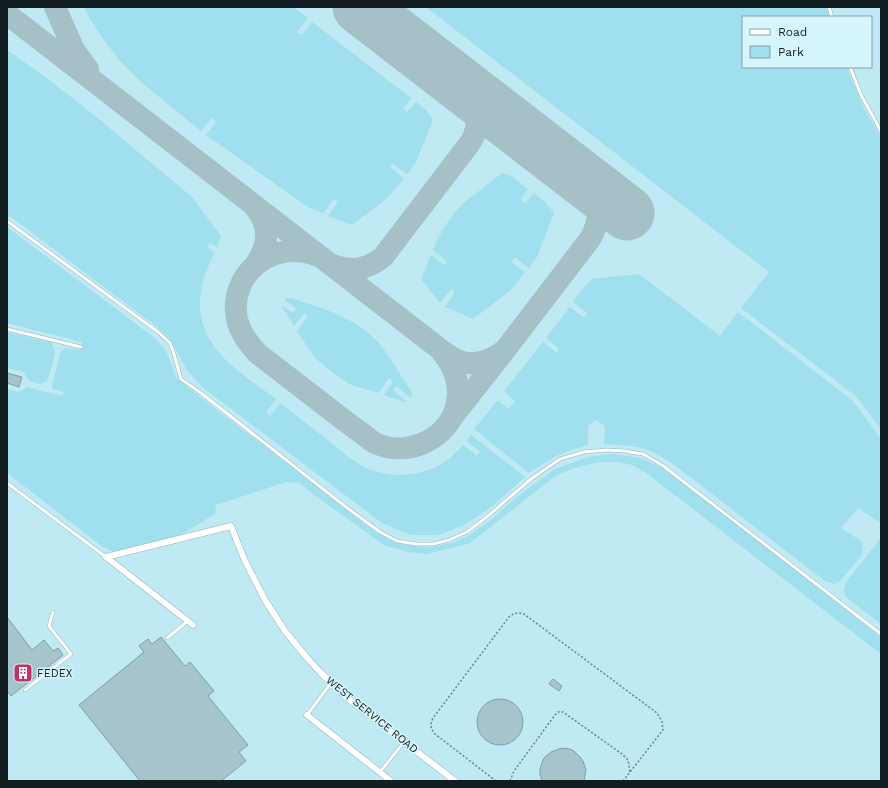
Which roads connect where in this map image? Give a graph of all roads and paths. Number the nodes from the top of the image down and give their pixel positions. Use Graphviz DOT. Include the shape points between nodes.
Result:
graph roads {
  1 [pos="850,68"];
  2 [pos="881,131"];
  3 [pos="7,221"];
  4 [pos="7,329"];
  5 [pos="80,348"];
  6 [pos="7,483"];
  7 [pos="106,558"];
  8 [pos="53,612"];
  9 [pos="190,623"];
  10 [pos="881,634"];
  11 [pos="167,638"];
  12 [pos="331,683"];
  13 [pos="25,690"];
  14 [pos="307,714"];
  15 [pos="404,742"];
  16 [pos="380,772"];
  17 [pos="630,772"];
  18 [pos="392,781"];
  19 [pos="455,781"];
  20 [pos="496,781"];
  21 [pos="510,781"];
  22 [pos="623,781"];
  1 -- 2 [label="lane" via="861,95"];
  3 -- 10 [label="lane" via="158,332 170,344 181,379 380,532 397,540 416,544 433,544 449,540 466,532 488,516 531,479 560,459 584,452 606,450 643,454 662,465"];
  4 -- 5 [label="lane"];
  6 -- 7 [label="lane"];
  7 -- 9 [label="street"];
  7 -- 12 [label="street, WEST SERVICE ROAD" via="231,526 251,573 274,615 296,645"];
  8 -- 13 [label="lane" via="49,626 71,654"];
  9 -- 11 [label="lane"];
  12 -- 14 [label="lane"];
  12 -- 15 [label="street, WEST SERVICE ROAD"];
  14 -- 16 [label="street"];
  15 -- 16 [label="lane"];
  15 -- 19 [label="street, WEST SERVICE ROAD"];
  16 -- 18 [label="street"];
  17 -- 20 [label="path" via="662,730 662,722 657,713 524,614 519,613 509,617 430,724 435,734"];
  17 -- 21 [label="path" via="628,760 622,754 563,712 558,712 514,771"];
  17 -- 22 [label="path"];
}
